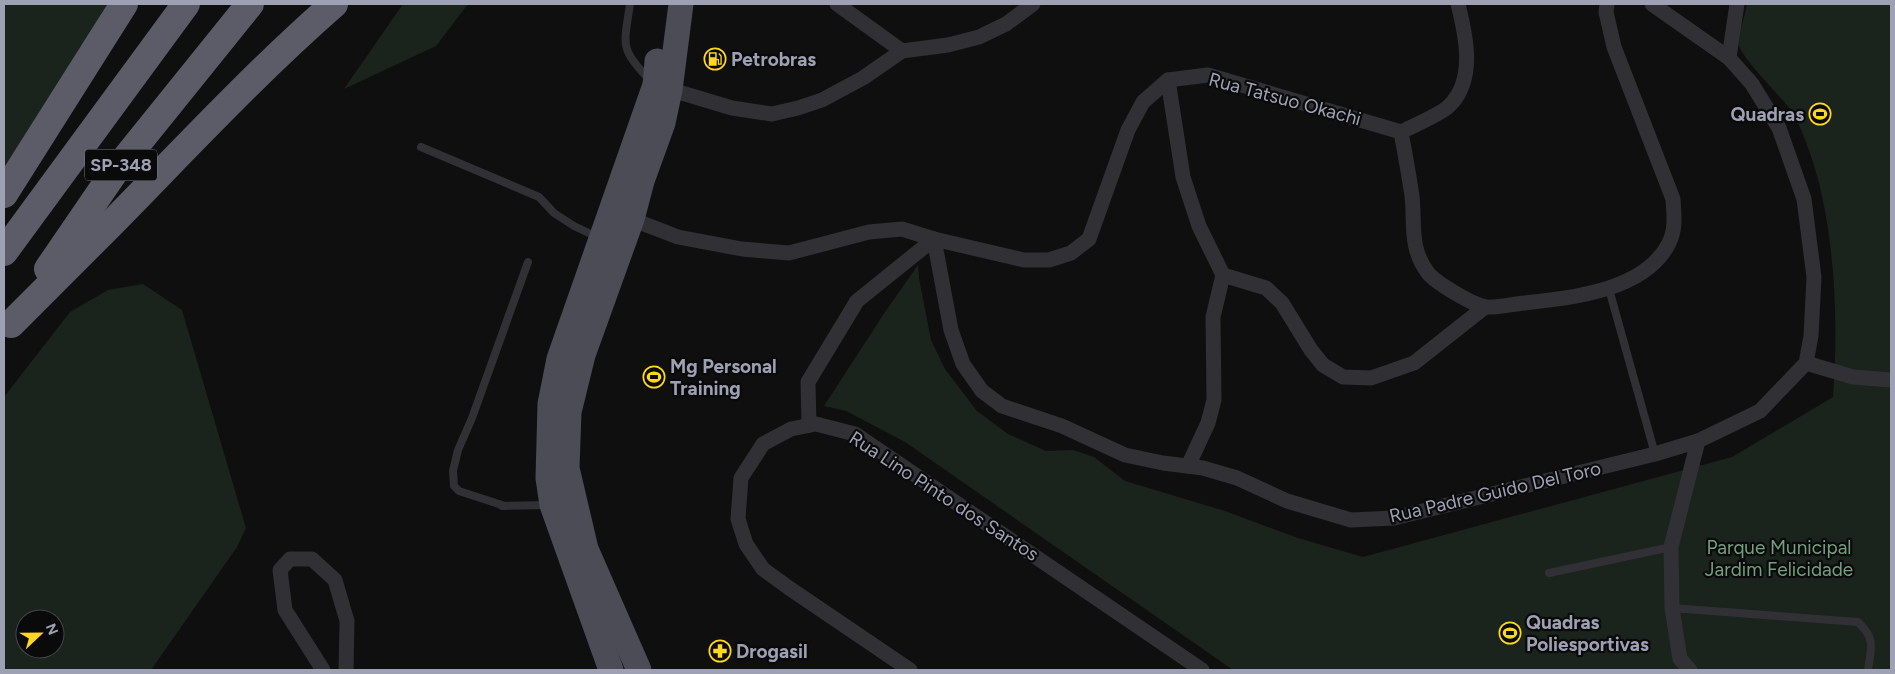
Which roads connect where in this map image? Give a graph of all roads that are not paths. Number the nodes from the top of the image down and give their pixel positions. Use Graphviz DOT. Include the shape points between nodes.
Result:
graph roads {
  1 [pos="124,4"];
  2 [pos="186,4"];
  3 [pos="250,4"];
  4 [pos="334,4"];
  5 [pos="630,4"];
  6 [pos="664,4"];
  7 [pos="682,4"];
  8 [pos="837,4"];
  9 [pos="1033,4"];
  10 [pos="1458,4"];
  11 [pos="1607,4"];
  12 [pos="1652,4"];
  13 [pos="1737,4"];
  14 [pos="902,51"];
  15 [pos="1729,58"];
  16 [pos="1168,80"];
  17 [pos="662,88"];
  18 [pos="1401,132"];
  19 [pos="421,147"];
  20 [pos="4,194"];
  21 [pos="621,215"];
  22 [pos="601,238"];
  23 [pos="934,239"];
  24 [pos="4,252"];
  25 [pos="528,262"];
  26 [pos="1223,275"];
  27 [pos="1609,289"];
  28 [pos="1485,307"];
  29 [pos="7,330"];
  30 [pos="1806,363"];
  31 [pos="1891,380"];
  32 [pos="810,425"];
  33 [pos="1698,441"];
  34 [pos="1655,454"];
  35 [pos="1188,466"];
  36 [pos="564,504"];
  37 [pos="1671,547"];
  38 [pos="1549,573"];
  39 [pos="1672,608"];
  40 [pos="634,660"];
  41 [pos="323,670"];
  42 [pos="346,670"];
  43 [pos="611,670"];
  44 [pos="654,670"];
  45 [pos="910,670"];
  46 [pos="1202,670"];
  47 [pos="1690,670"];
  48 [pos="1868,670"];
  1 -- 20 [label="highway"];
  2 -- 24 [label="highway, SP-348"];
  3 -- 29 [label="highway, SP-348" via="113,174"];
  4 -- 29 [label="highway" via="204,127"];
  5 -- 17 [label="lane" via="624,41 627,51 633,63"];
  6 -- 17 [label="main road"];
  7 -- 17 [label="main road"];
  8 -- 14 [label="street"];
  9 -- 14 [label="street" via="1006,24 979,37"];
  10 -- 18 [label="street" via="1468,60 1463,86 1448,107"];
  11 -- 27 [label="street" via="1614,47 1673,199 1675,224 1669,244 1654,264"];
  12 -- 15 [label="street"];
  13 -- 15 [label="street"];
  14 -- 17 [label="street" via="863,78 822,100 772,114 732,108"];
  15 -- 30 [label="street" via="1752,84 1779,128 1804,199 1814,277"];
  16 -- 18 [label="street, Rua Tatsuo Okachi" via="1208,75"];
  16 -- 23 [label="street" via="1142,102 1128,130 1089,239 1071,252 1049,260 1024,260"];
  16 -- 26 [label="street" via="1183,177 1199,226"];
  17 -- 21 [label="main road" via="663,123 642,181"];
  18 -- 28 [label="street" via="1419,259 1429,274 1454,293"];
  19 -- 22 [label="lane" via="539,196 567,222"];
  21 -- 22 [label="main road"];
  21 -- 23 [label="street" via="678,237 742,250 789,253 869,232 902,229"];
  21 -- 36 [label="main road" via="569,412"];
  22 -- 36 [label="main road" via="560,360 550,404 548,478"];
  23 -- 32 [label="street" via="857,301 808,382"];
  23 -- 35 [label="street, Rua Padre Guido Del Toro" via="951,330 963,364 982,391 1002,406 1062,426 1125,455"];
  25 -- 36 [label="lane" via="458,450 453,471 454,486 459,491 502,506"];
  26 -- 28 [label="street" via="1266,288 1282,303 1323,365 1343,377 1371,378 1414,363"];
  26 -- 35 [label="street" via="1214,317 1214,400 1208,423"];
  27 -- 28 [label="street" via="1559,300"];
  27 -- 34 [label="lane"];
  30 -- 31 [label="street" via="1853,377"];
  30 -- 33 [label="street, Rua Padre Guido Del Toro" via="1760,411"];
  32 -- 45 [label="street, Rua Lino Pinto dos Santos" via="791,429 764,444 741,478 738,519 746,544 763,569"];
  32 -- 46 [label="street, Rua Lino Pinto dos Santos" via="855,434"];
  33 -- 34 [label="street, Rua Padre Guido Del Toro"];
  33 -- 37 [label="street"];
  34 -- 35 [label="street, Rua Padre Guido Del Toro" via="1394,518 1351,520 1287,501 1237,478"];
  36 -- 40 [label="main road"];
  36 -- 43 [label="main road"];
  37 -- 38 [label="lane"];
  37 -- 39 [label="street"];
  39 -- 47 [label="street" via="1680,659"];
  39 -- 48 [label="lane" via="1858,622 1872,643"];
  40 -- 44 [label="main road"];
  41 -- 42 [label="street" via="285,610 280,570 290,559 312,559 335,580 347,620"];
}
